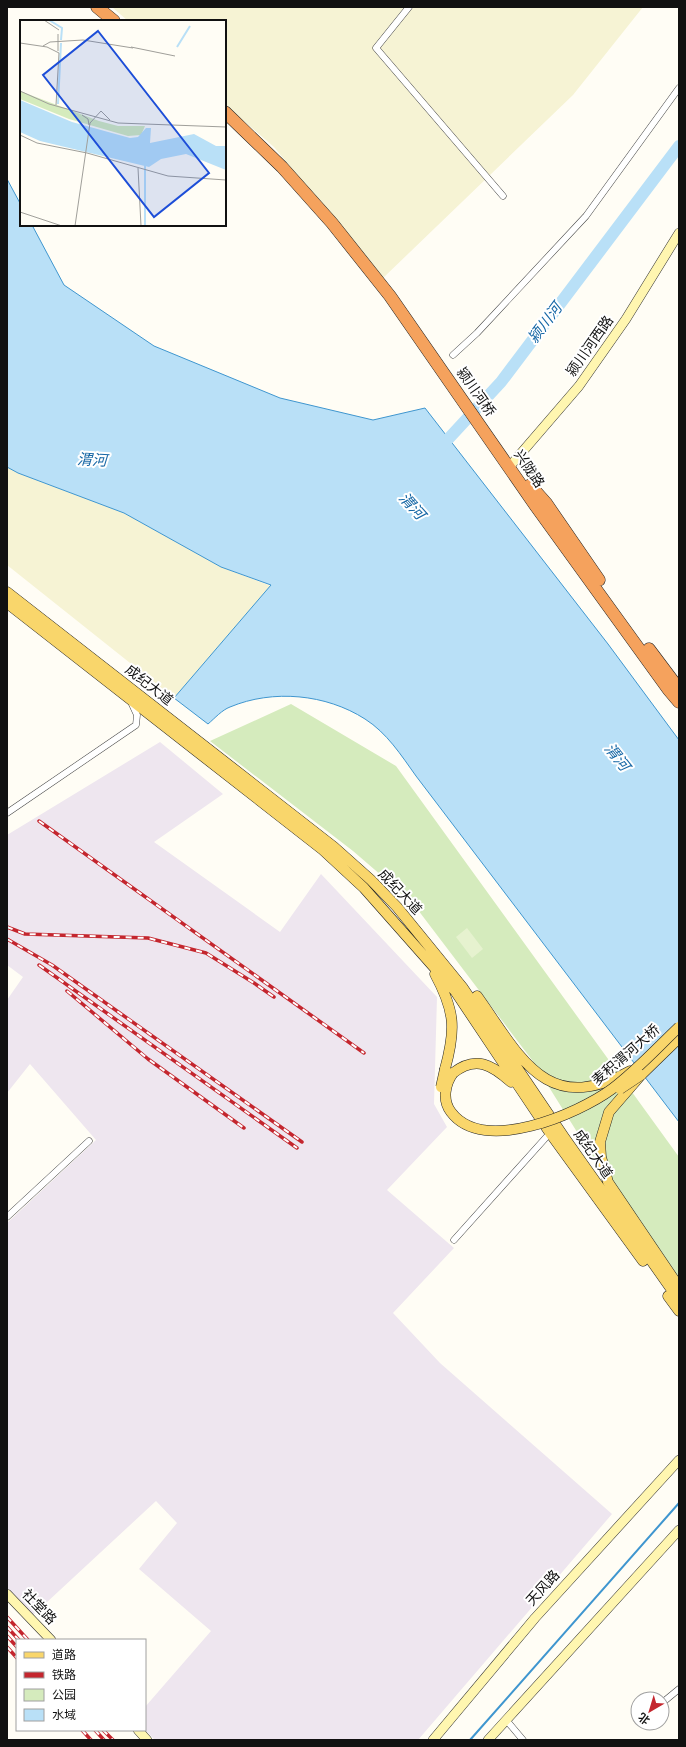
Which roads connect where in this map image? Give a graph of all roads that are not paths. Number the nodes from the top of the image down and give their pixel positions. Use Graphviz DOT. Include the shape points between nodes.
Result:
graph roads {
  1 [pos="97,7"];
  2 [pos="409,7"];
  3 [pos="113,20"];
  4 [pos="679,88"];
  5 [pos="226,113"];
  6 [pos="503,196"];
  7 [pos="679,233"];
  8 [pos="679,243"];
  9 [pos="453,355"];
  10 [pos="501,454"];
  11 [pos="513,467"];
  12 [pos="7,592"];
  13 [pos="7,603"];
  14 [pos="673,689"];
  15 [pos="130,700"];
  16 [pos="679,702"];
  17 [pos="679,708"];
  18 [pos="7,813"];
  19 [pos="397,907"];
  20 [pos="424,955"];
  21 [pos="679,1027"];
  22 [pos="679,1038"];
  23 [pos="449,1071"];
  24 [pos="639,1071"];
  25 [pos="526,1098"];
  26 [pos="550,1133"];
  27 [pos="89,1141"];
  28 [pos="7,1217"];
  29 [pos="454,1240"];
  30 [pos="679,1287"];
  31 [pos="679,1300"];
  32 [pos="679,1312"];
  33 [pos="679,1460"];
  34 [pos="679,1530"];
  35 [pos="7,1594"];
  36 [pos="50,1639"];
  37 [pos="679,1689"];
  38 [pos="670,1696"];
  39 [pos="507,1721"];
  40 [pos="139,1731"];
  41 [pos="147,1740"];
  42 [pos="433,1740"];
  43 [pos="488,1740"];
  44 [pos="523,1740"];
  1 -- 3 [label="highway"];
  2 -- 6 [label="street" via="376,48"];
  4 -- 9 [label="street" via="586,216 478,333"];
  5 -- 10 [label="highway, 颍川河桥" via="282,167 332,223 390,296"];
  7 -- 11 [label="main road, 颍川河西路" via="626,319 579,386"];
  8 -- 11 [label="main road, 颍川河西路" via="631,321 582,390"];
  10 -- 11 [label="highway, 兴陇路"];
  10 -- 14 [label="highway, 兴陇路" via="540,511"];
  11 -- 14 [label="highway, 兴陇路" via="546,503"];
  12 -- 19 [label="main road, 成纪大道" via="334,848"];
  13 -- 15 [label="main road, 成纪大道"];
  14 -- 16 [label="highway, 兴陇路"];
  14 -- 17 [label="main road"];
  15 -- 18 [label="street" via="137,715 136,725"];
  15 -- 20 [label="main road, 成纪大道" via="343,867"];
  19 -- 24 [label="main road, bridge" via="426,932 464,978 524,1061 545,1079 570,1088 596,1087"];
  19 -- 31 [label="main road, 成纪大道" via="463,988"];
  20 -- 23 [label="main road, 麦积渭河大桥" via="446,995 452,1015"];
  20 -- 25 [label="main road, 成纪大道" via="455,991"];
  21 -- 24 [label="main road, 麦积渭河大桥, bridge"];
  22 -- 24 [label="main road, 麦积渭河大桥"];
  23 -- 24 [label="main road, 麦积渭河大桥, bridge" via="441,1092 446,1113 451,1120 467,1131 488,1135 524,1132 567,1119 610,1096"];
  23 -- 25 [label="main road" via="470,1064 481,1063 491,1066"];
  24 -- 30 [label="main road, bridge" via="609,1112 600,1142 601,1156 608,1182"];
  25 -- 26 [label="main road, 成纪大道"];
  26 -- 29 [label="street"];
  26 -- 32 [label="main road, 成纪大道"];
  27 -- 28 [label="street"];
  33 -- 42 [label="main road, 天风路" via="540,1612"];
  34 -- 39 [label="main road"];
  35 -- 36 [label="main road, 社堂路"];
  37 -- 38 [label="street"];
  39 -- 43 [label="main road"];
  39 -- 44 [label="street"];
  40 -- 41 [label="main road"];
}
